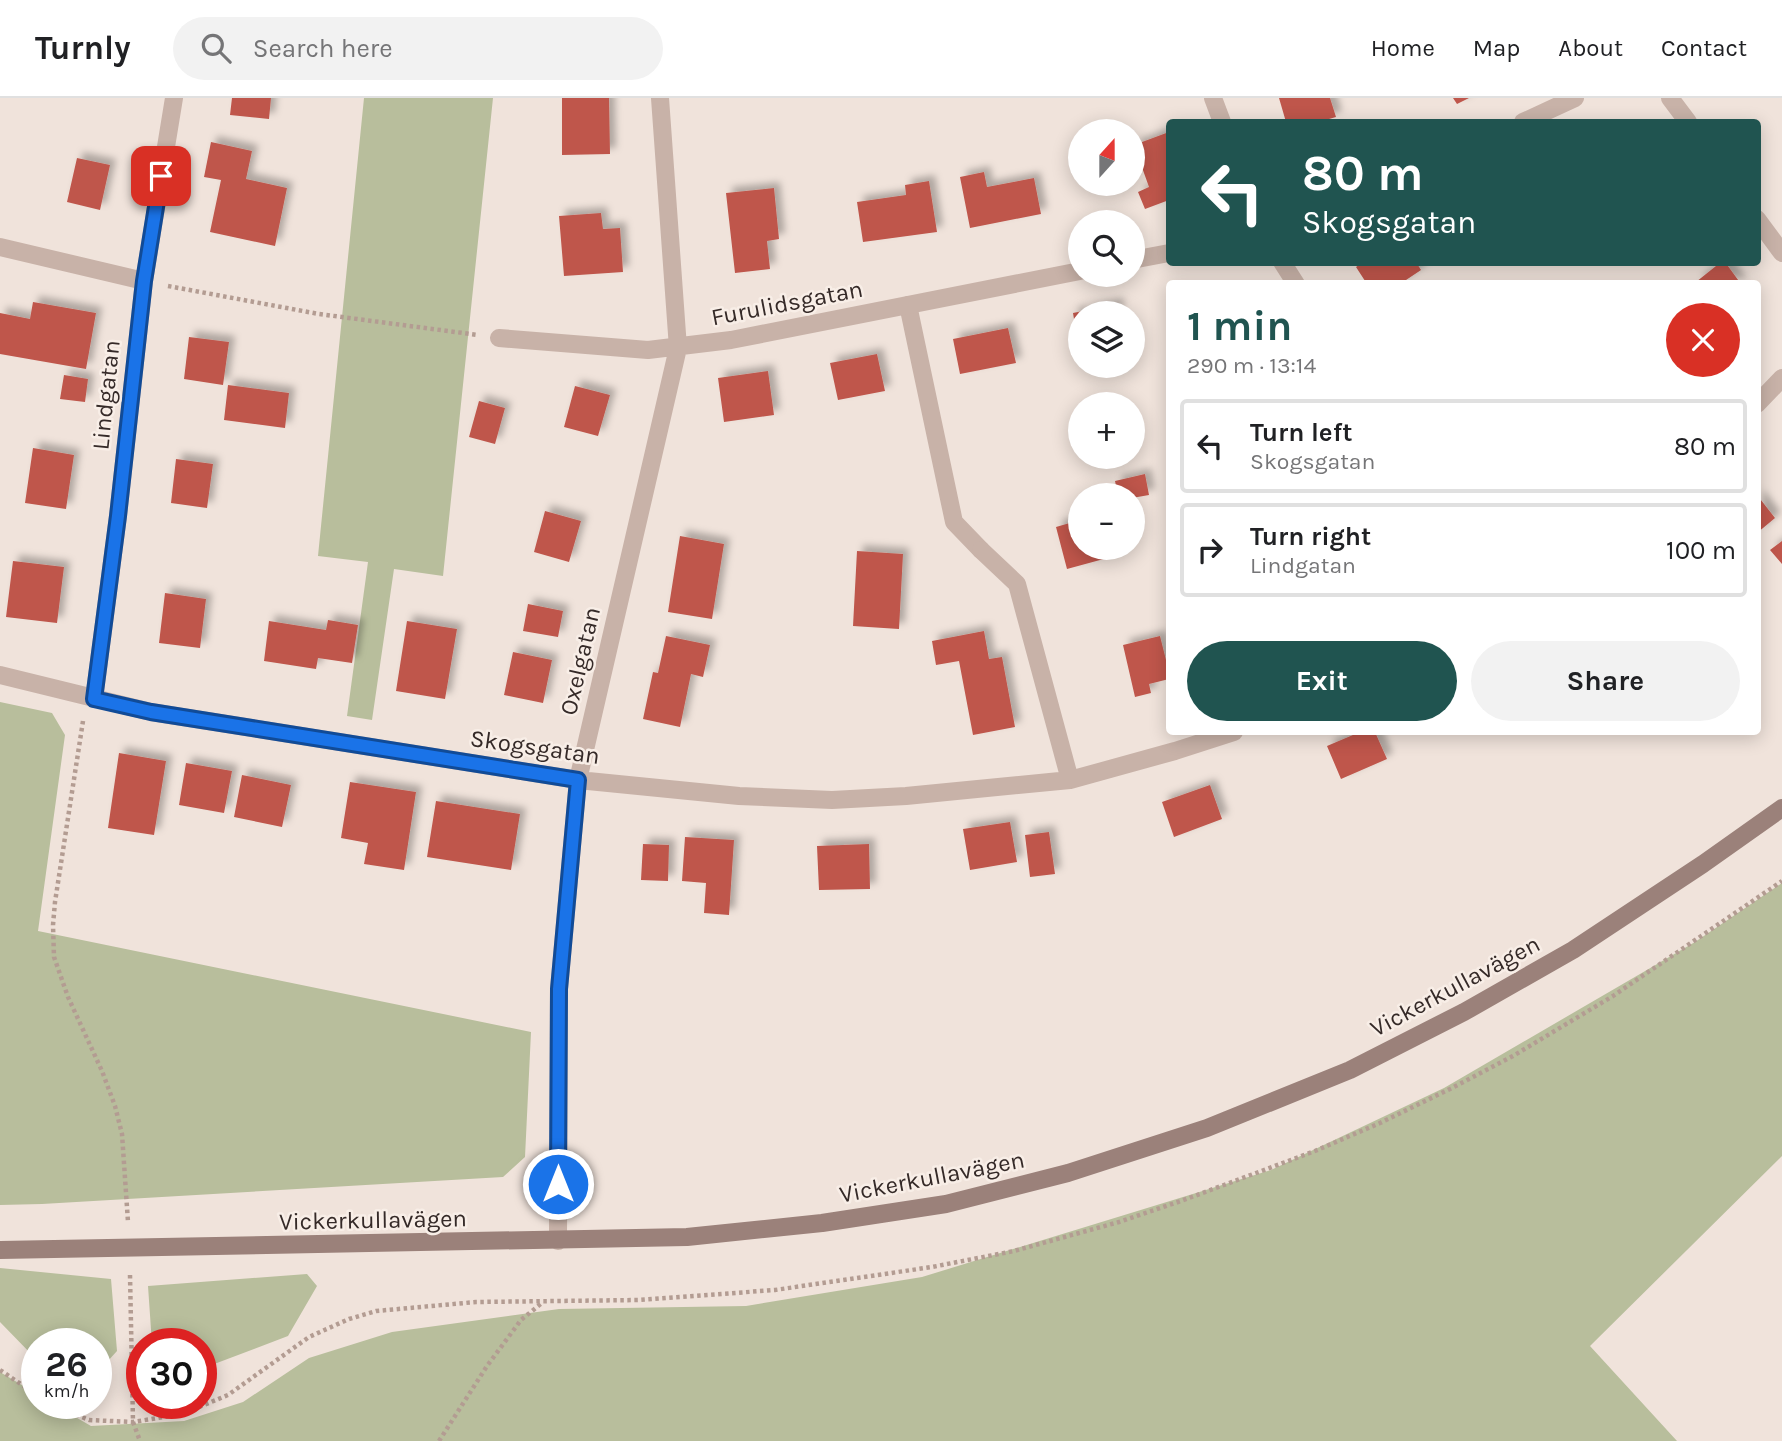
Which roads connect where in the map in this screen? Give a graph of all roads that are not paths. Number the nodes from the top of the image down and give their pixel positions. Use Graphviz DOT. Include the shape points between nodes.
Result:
graph roads {
  1 [pos="174,98"];
  2 [pos="660,98"];
  3 [pos="1213,98"];
  4 [pos="1575,98"];
  5 [pos="1670,98"];
  6 [pos="1221,119"];
  7 [pos="1530,119"];
  8 [pos="1686,119"];
  9 [pos="1761,224"];
  10 [pos="0,247"];
  11 [pos="1782,253"];
  12 [pos="1166,254"];
  13 [pos="1145,258"];
  14 [pos="1068,273"];
  15 [pos="144,281"];
  16 [pos="908,305"];
  17 [pos="499,338"];
  18 [pos="678,348"];
  19 [pos="1782,378"];
  20 [pos="1761,400"];
  21 [pos="0,675"];
  22 [pos="91,698"];
  23 [pos="1225,735"];
  24 [pos="578,780"];
  25 [pos="1069,780"];
  26 [pos="1782,808"];
  27 [pos="558,1241"];
  28 [pos="0,1250"];
  1 -- 15 [label="street, Lindgatan"];
  2 -- 18 [label="street, Oxelgatan"];
  3 -- 6 [label="street"];
  4 -- 7 [label="street"];
  5 -- 8 [label="street"];
  9 -- 11 [label="street"];
  10 -- 15 [label="street"];
  12 -- 13 [label="street"];
  14 -- 16 [label="street, Furulidsgatan"];
  15 -- 22 [label="street, Lindgatan"];
  16 -- 18 [label="street, Furulidsgatan"];
  16 -- 25 [label="street" via="954,523 1017,584"];
  17 -- 18 [label="street, Furulidsgatan" via="648,350"];
  18 -- 24 [label="street, Oxelgatan"];
  19 -- 20 [label="street"];
  21 -- 22 [label="street, Skogsgatan"];
  22 -- 24 [label="street, Skogsgatan" via="151,712"];
  23 -- 25 [label="street, Skogsgatan"];
  24 -- 25 [label="street, Skogsgatan" via="832,800"];
  24 -- 27 [label="street, Oxelgatan" via="559,989"];
  26 -- 27 [label="main road, Vickerkullavägen" via="1573,950 1476,1005 1350,1070 1207,1128 1068,1173 946,1204 687,1237"];
  27 -- 28 [label="main road, Vickerkullavägen"];
}
